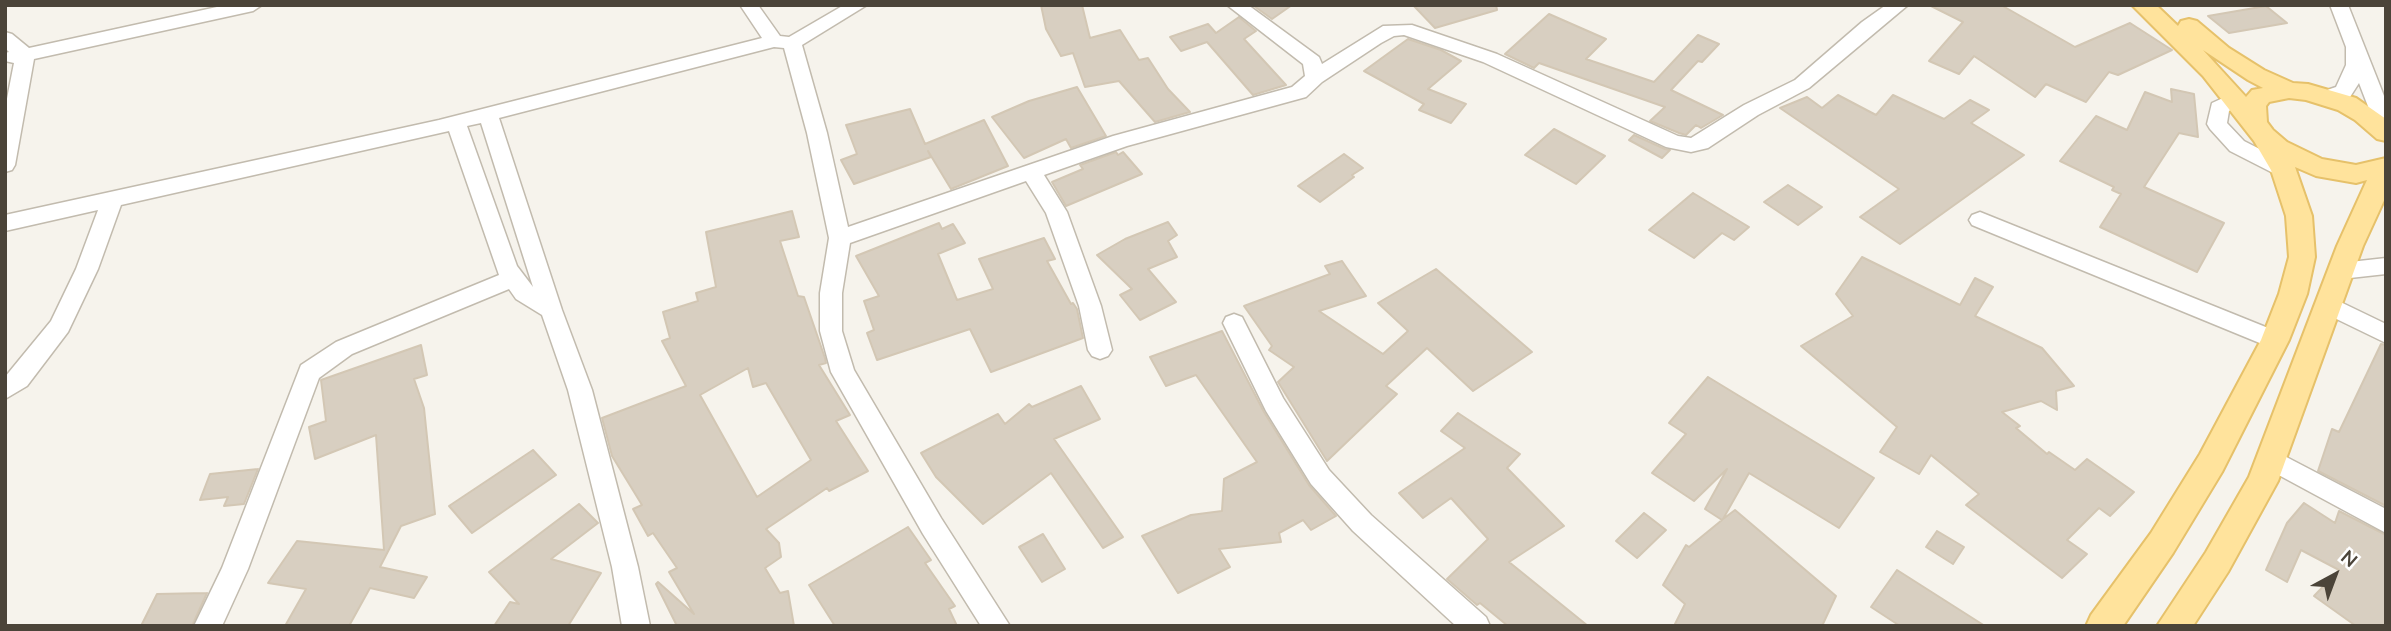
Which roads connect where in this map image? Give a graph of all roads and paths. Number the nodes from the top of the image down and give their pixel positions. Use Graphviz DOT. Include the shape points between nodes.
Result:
graph roads {
  1 [pos="253,5"];
  2 [pos="749,5"];
  3 [pos="858,5"];
  4 [pos="1236,5"];
  5 [pos="1899,5"];
  6 [pos="2143,5"];
  7 [pos="2162,5"];
  8 [pos="2339,5"];
  9 [pos="5,37"];
  10 [pos="2354,39"];
  11 [pos="783,42"];
  12 [pos="15,57"];
  13 [pos="1315,78"];
  14 [pos="2289,90"];
  15 [pos="2328,97"];
  16 [pos="2234,99"];
  17 [pos="488,114"];
  18 [pos="456,123"];
  19 [pos="2386,127"];
  20 [pos="2260,130"];
  21 [pos="2386,133"];
  22 [pos="5,165"];
  23 [pos="2284,170"];
  24 [pos="1031,172"];
  25 [pos="2384,180"];
  26 [pos="112,201"];
  27 [pos="1979,219"];
  28 [pos="5,223"];
  29 [pos="840,238"];
  30 [pos="2386,266"];
  31 [pos="2341,271"];
  32 [pos="513,278"];
  33 [pos="2328,304"];
  34 [pos="551,310"];
  35 [pos="1234,323"];
  36 [pos="2386,334"];
  37 [pos="2275,340"];
  38 [pos="1100,350"];
  39 [pos="5,390"];
  40 [pos="2271,459"];
  41 [pos="2386,522"];
  42 [pos="208,626"];
  43 [pos="636,626"];
  44 [pos="996,626"];
  45 [pos="1476,626"];
  46 [pos="2103,626"];
  47 [pos="2174,626"];
  1 -- 12 [label="street"];
  2 -- 11 [label="street"];
  3 -- 11 [label="street"];
  4 -- 13 [label="street" via="1312,61"];
  5 -- 13 [label="street" via="1802,84 1691,145 1673,142 1490,58 1405,29 1374,39"];
  6 -- 16 [label="main road"];
  7 -- 14 [label="main road" via="2221,53"];
  8 -- 10 [label="street"];
  9 -- 12 [label="street"];
  10 -- 15 [label="street" via="2356,65 2351,81 2343,92"];
  10 -- 19 [label="street"];
  11 -- 17 [label="street"];
  11 -- 29 [label="street" via="817,133"];
  12 -- 22 [label="street"];
  13 -- 24 [label="street" via="1299,92 1120,141"];
  14 -- 15 [label="main road"];
  14 -- 20 [label="main road" via="2261,96 2254,103 2252,113"];
  15 -- 21 [label="main road" via="2364,114"];
  16 -- 20 [label="main road"];
  16 -- 23 [label="street" via="2219,108 2217,124 2237,146"];
  17 -- 18 [label="street"];
  17 -- 34 [label="street"];
  18 -- 26 [label="street"];
  18 -- 32 [label="street"];
  20 -- 23 [label="main road"];
  20 -- 25 [label="main road" via="2296,158 2336,172"];
  23 -- 37 [label="main road" via="2299,216 2302,257"];
  24 -- 29 [label="street"];
  24 -- 38 [label="street" via="1056,212 1090,306"];
  25 -- 31 [label="main road"];
  26 -- 28 [label="street"];
  26 -- 39 [label="street" via="60,326"];
  27 -- 37 [label="street"];
  29 -- 44 [label="street" via="831,293 831,331 842,372"];
  30 -- 31 [label="street"];
  31 -- 33 [label="main road"];
  32 -- 34 [label="street" via="524,293"];
  32 -- 42 [label="street" via="344,348 309,372 236,569"];
  33 -- 36 [label="street"];
  33 -- 40 [label="main road"];
  34 -- 43 [label="street" via="580,390"];
  35 -- 45 [label="street" via="1274,404 1320,477 1362,523"];
  37 -- 46 [label="main road" via="2211,463"];
  40 -- 41 [label="street"];
  40 -- 47 [label="main road" via="2217,562"];
}
